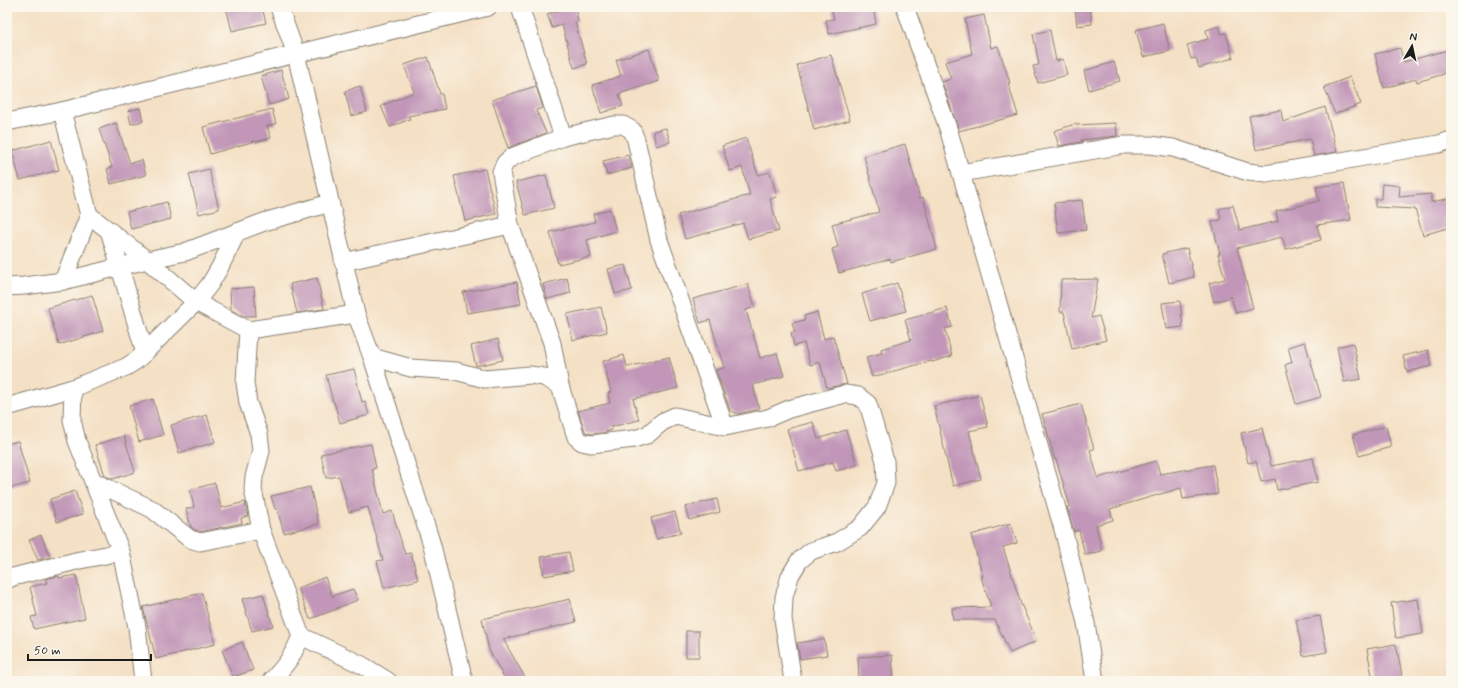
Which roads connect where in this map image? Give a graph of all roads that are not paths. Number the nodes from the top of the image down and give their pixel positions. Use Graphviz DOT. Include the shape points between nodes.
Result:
graph roads {
  1 [pos="279,7"];
  2 [pos="488,7"];
  3 [pos="520,7"];
  4 [pos="905,7"];
  5 [pos="296,54"];
  6 [pos="62,112"];
  7 [pos="7,122"];
  8 [pos="563,137"];
  9 [pos="1451,140"];
  10 [pos="961,173"];
  11 [pos="330,203"];
  12 [pos="89,215"];
  13 [pos="510,225"];
  14 [pos="108,230"];
  15 [pos="237,232"];
  16 [pos="147,260"];
  17 [pos="343,262"];
  18 [pos="119,267"];
  19 [pos="63,281"];
  20 [pos="7,287"];
  21 [pos="196,302"];
  22 [pos="356,314"];
  23 [pos="248,330"];
  24 [pos="144,353"];
  25 [pos="372,357"];
  26 [pos="560,386"];
  27 [pos="73,388"];
  28 [pos="7,407"];
  29 [pos="725,426"];
  30 [pos="93,481"];
  31 [pos="261,530"];
  32 [pos="121,552"];
  33 [pos="7,580"];
  34 [pos="301,636"];
  35 [pos="143,681"];
  36 [pos="271,681"];
  37 [pos="388,681"];
  38 [pos="464,681"];
  39 [pos="793,681"];
  40 [pos="1095,681"];
  1 -- 5 [label="street"];
  2 -- 5 [label="street"];
  3 -- 8 [label="street"];
  4 -- 10 [label="street" via="948,128"];
  5 -- 6 [label="street"];
  5 -- 11 [label="street"];
  6 -- 7 [label="street"];
  6 -- 12 [label="street"];
  8 -- 13 [label="street" via="512,157 505,163 501,172"];
  8 -- 29 [label="street" via="614,125 623,125 632,130 659,240"];
  9 -- 10 [label="street" via="1266,174 1248,172 1173,148 1150,144 1124,145"];
  10 -- 40 [label="street" via="1064,533 1086,623"];
  11 -- 15 [label="street"];
  11 -- 17 [label="street"];
  12 -- 14 [label="street"];
  12 -- 19 [label="street"];
  13 -- 17 [label="street"];
  13 -- 26 [label="street" via="552,343"];
  14 -- 16 [label="street"];
  14 -- 18 [label="street"];
  15 -- 16 [label="street" via="185,252"];
  15 -- 21 [label="street" via="217,273"];
  16 -- 18 [label="street"];
  16 -- 21 [label="street"];
  17 -- 22 [label="street"];
  18 -- 19 [label="street"];
  18 -- 24 [label="street"];
  19 -- 20 [label="street"];
  21 -- 23 [label="street"];
  21 -- 24 [label="street"];
  22 -- 23 [label="street"];
  22 -- 25 [label="street"];
  23 -- 31 [label="street" via="245,383 261,451 253,489"];
  24 -- 27 [label="street" via="126,367"];
  25 -- 26 [label="street" via="411,368 456,372 485,379 530,375 544,377"];
  25 -- 38 [label="street" via="432,545"];
  26 -- 29 [label="street" via="576,437 582,442 591,444 634,439 647,435 662,422 675,416"];
  27 -- 28 [label="street"];
  27 -- 30 [label="street" via="72,420 77,441"];
  29 -- 39 [label="street" via="768,418 790,409 845,394 858,396 868,404 885,461 886,483 877,507 860,528 837,542 811,551 799,562 790,576 784,598 783,619"];
  30 -- 31 [label="street" via="152,509 190,539 200,542"];
  30 -- 32 [label="street"];
  31 -- 34 [label="street"];
  32 -- 33 [label="street" via="80,560"];
  32 -- 35 [label="street" via="138,627"];
  34 -- 36 [label="street" via="287,664"];
  34 -- 37 [label="street" via="362,665"];
}
